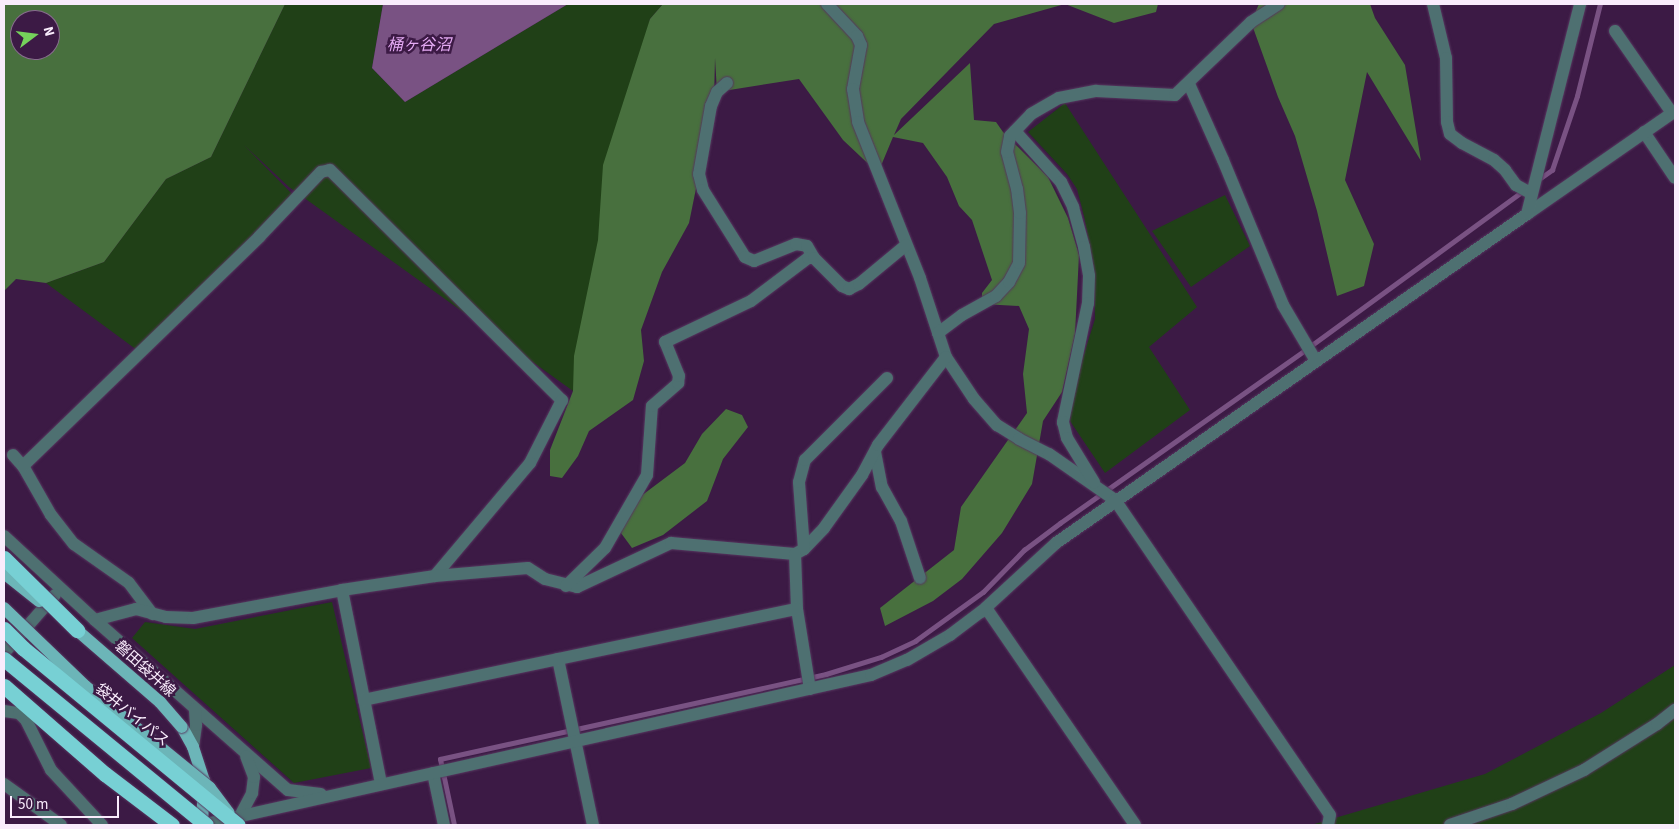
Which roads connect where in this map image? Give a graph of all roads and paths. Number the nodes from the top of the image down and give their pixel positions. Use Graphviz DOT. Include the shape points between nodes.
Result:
graph roads {
  1 [pos="827,4"];
  2 [pos="1279,4"];
  3 [pos="1433,4"];
  4 [pos="1580,4"];
  5 [pos="1615,32"];
  6 [pos="727,83"];
  7 [pos="1189,84"];
  8 [pos="1674,112"];
  9 [pos="1014,131"];
  10 [pos="1644,132"];
  11 [pos="1675,178"];
  12 [pos="1532,194"];
  13 [pos="1527,214"];
  14 [pos="906,245"];
  15 [pos="814,258"];
  16 [pos="938,333"];
  17 [pos="946,357"];
  18 [pos="1316,361"];
  19 [pos="887,378"];
  20 [pos="875,452"];
  21 [pos="14,455"];
  22 [pos="23,466"];
  23 [pos="1097,488"];
  24 [pos="1114,500"];
  25 [pos="4,536"];
  26 [pos="799,552"];
  27 [pos="4,558"];
  28 [pos="4,573"];
  29 [pos="435,576"];
  30 [pos="920,578"];
  31 [pos="566,586"];
  32 [pos="60,589"];
  33 [pos="342,590"];
  34 [pos="4,608"];
  35 [pos="986,608"];
  36 [pos="796,609"];
  37 [pos="152,614"];
  38 [pos="95,620"];
  39 [pos="4,629"];
  40 [pos="77,630"];
  41 [pos="4,653"];
  42 [pos="4,659"];
  43 [pos="558,659"];
  44 [pos="4,686"];
  45 [pos="810,689"];
  46 [pos="364,700"];
  47 [pos="195,709"];
  48 [pos="1675,710"];
  49 [pos="4,711"];
  50 [pos="575,741"];
  51 [pos="193,747"];
  52 [pos="245,753"];
  53 [pos="433,773"];
  54 [pos="4,784"];
  55 [pos="381,784"];
  56 [pos="330,796"];
  57 [pos="239,822"];
  58 [pos="61,825"];
  59 [pos="102,825"];
  60 [pos="172,825"];
  61 [pos="203,825"];
  62 [pos="444,825"];
  63 [pos="593,825"];
  64 [pos="1135,825"];
  65 [pos="1328,825"];
  66 [pos="1450,825"];
  1 -- 14 [label="street" via="857,36 861,45 853,89 858,122"];
  2 -- 7 [label="street" via="1251,22"];
  3 -- 12 [label="street" via="1446,58 1450,134 1494,160 1516,185"];
  4 -- 12 [label="street"];
  5 -- 8 [label="street"];
  6 -- 15 [label="street" via="717,92 711,106 699,174 703,190 745,257 754,261 796,244 806,246"];
  7 -- 9 [label="street" via="1175,94 1096,91 1072,94 1031,114"];
  7 -- 18 [label="street" via="1282,305"];
  8 -- 10 [label="street"];
  9 -- 16 [label="street" via="1007,152 1020,213 1018,263 1009,282 996,296"];
  9 -- 23 [label="street" via="1061,182 1073,207 1084,247 1089,276 1088,303 1063,422 1067,438"];
  10 -- 11 [label="street"];
  10 -- 13 [label="street"];
  12 -- 13 [label="street"];
  13 -- 18 [label="street"];
  14 -- 15 [label="street" via="849,289"];
  14 -- 16 [label="street"];
  15 -- 31 [label="street" via="800,262 751,301 665,342 679,376 678,383 652,406 647,475 605,548"];
  16 -- 17 [label="street"];
  17 -- 20 [label="street"];
  17 -- 23 [label="street" via="974,399 997,425 1049,454"];
  18 -- 24 [label="street"];
  19 -- 26 [label="street" via="805,460 799,482"];
  20 -- 26 [label="street" via="824,528"];
  20 -- 30 [label="street" via="882,487 901,521"];
  21 -- 22 [label="street"];
  22 -- 29 [label="street" via="259,237 321,172 330,170 562,400 530,463"];
  22 -- 37 [label="street" via="51,515 74,544 129,584"];
  23 -- 24 [label="street"];
  24 -- 35 [label="street" via="1056,543"];
  24 -- 65 [label="street" via="1330,815"];
  25 -- 32 [label="street"];
  26 -- 31 [label="street" via="671,543 577,587"];
  26 -- 36 [label="street"];
  27 -- 40 [label="highway, bridge"];
  28 -- 40 [label="main road, 磐田袋井線, bridge"];
  29 -- 31 [label="street" via="528,568 545,579"];
  29 -- 33 [label="street"];
  32 -- 38 [label="street"];
  32 -- 41 [label="street"];
  33 -- 37 [label="street" via="193,618"];
  33 -- 46 [label="street"];
  34 -- 57 [label="main road, bridge" via="85,686 210,788"];
  35 -- 45 [label="street" via="908,660 871,675"];
  35 -- 64 [label="street"];
  36 -- 43 [label="street"];
  36 -- 45 [label="street"];
  37 -- 38 [label="street" via="136,609"];
  38 -- 47 [label="street"];
  39 -- 57 [label="highway, 袋井バイパス, bridge" via="23,648"];
  40 -- 51 [label="main road, 磐田袋井線, bridge" via="160,702 182,727"];
  42 -- 61 [label="highway, bridge"];
  43 -- 46 [label="street"];
  43 -- 50 [label="street"];
  44 -- 60 [label="highway" via="104,774"];
  45 -- 50 [label="street"];
  46 -- 55 [label="street"];
  47 -- 51 [label="street"];
  47 -- 52 [label="street"];
  48 -- 66 [label="street" via="1584,770 1512,804"];
  49 -- 59 [label="street" via="18,713 26,720 51,770"];
  50 -- 53 [label="street"];
  50 -- 63 [label="street"];
  51 -- 61 [label="main road, 磐田袋井線" via="204,780"];
  52 -- 56 [label="street" via="288,790"];
  52 -- 57 [label="street" via="254,777 252,792"];
  53 -- 55 [label="street"];
  53 -- 62 [label="street"];
  54 -- 58 [label="street"];
  55 -- 56 [label="street"];
  56 -- 57 [label="street"];
  57 -- 61 [label="street"];
}
